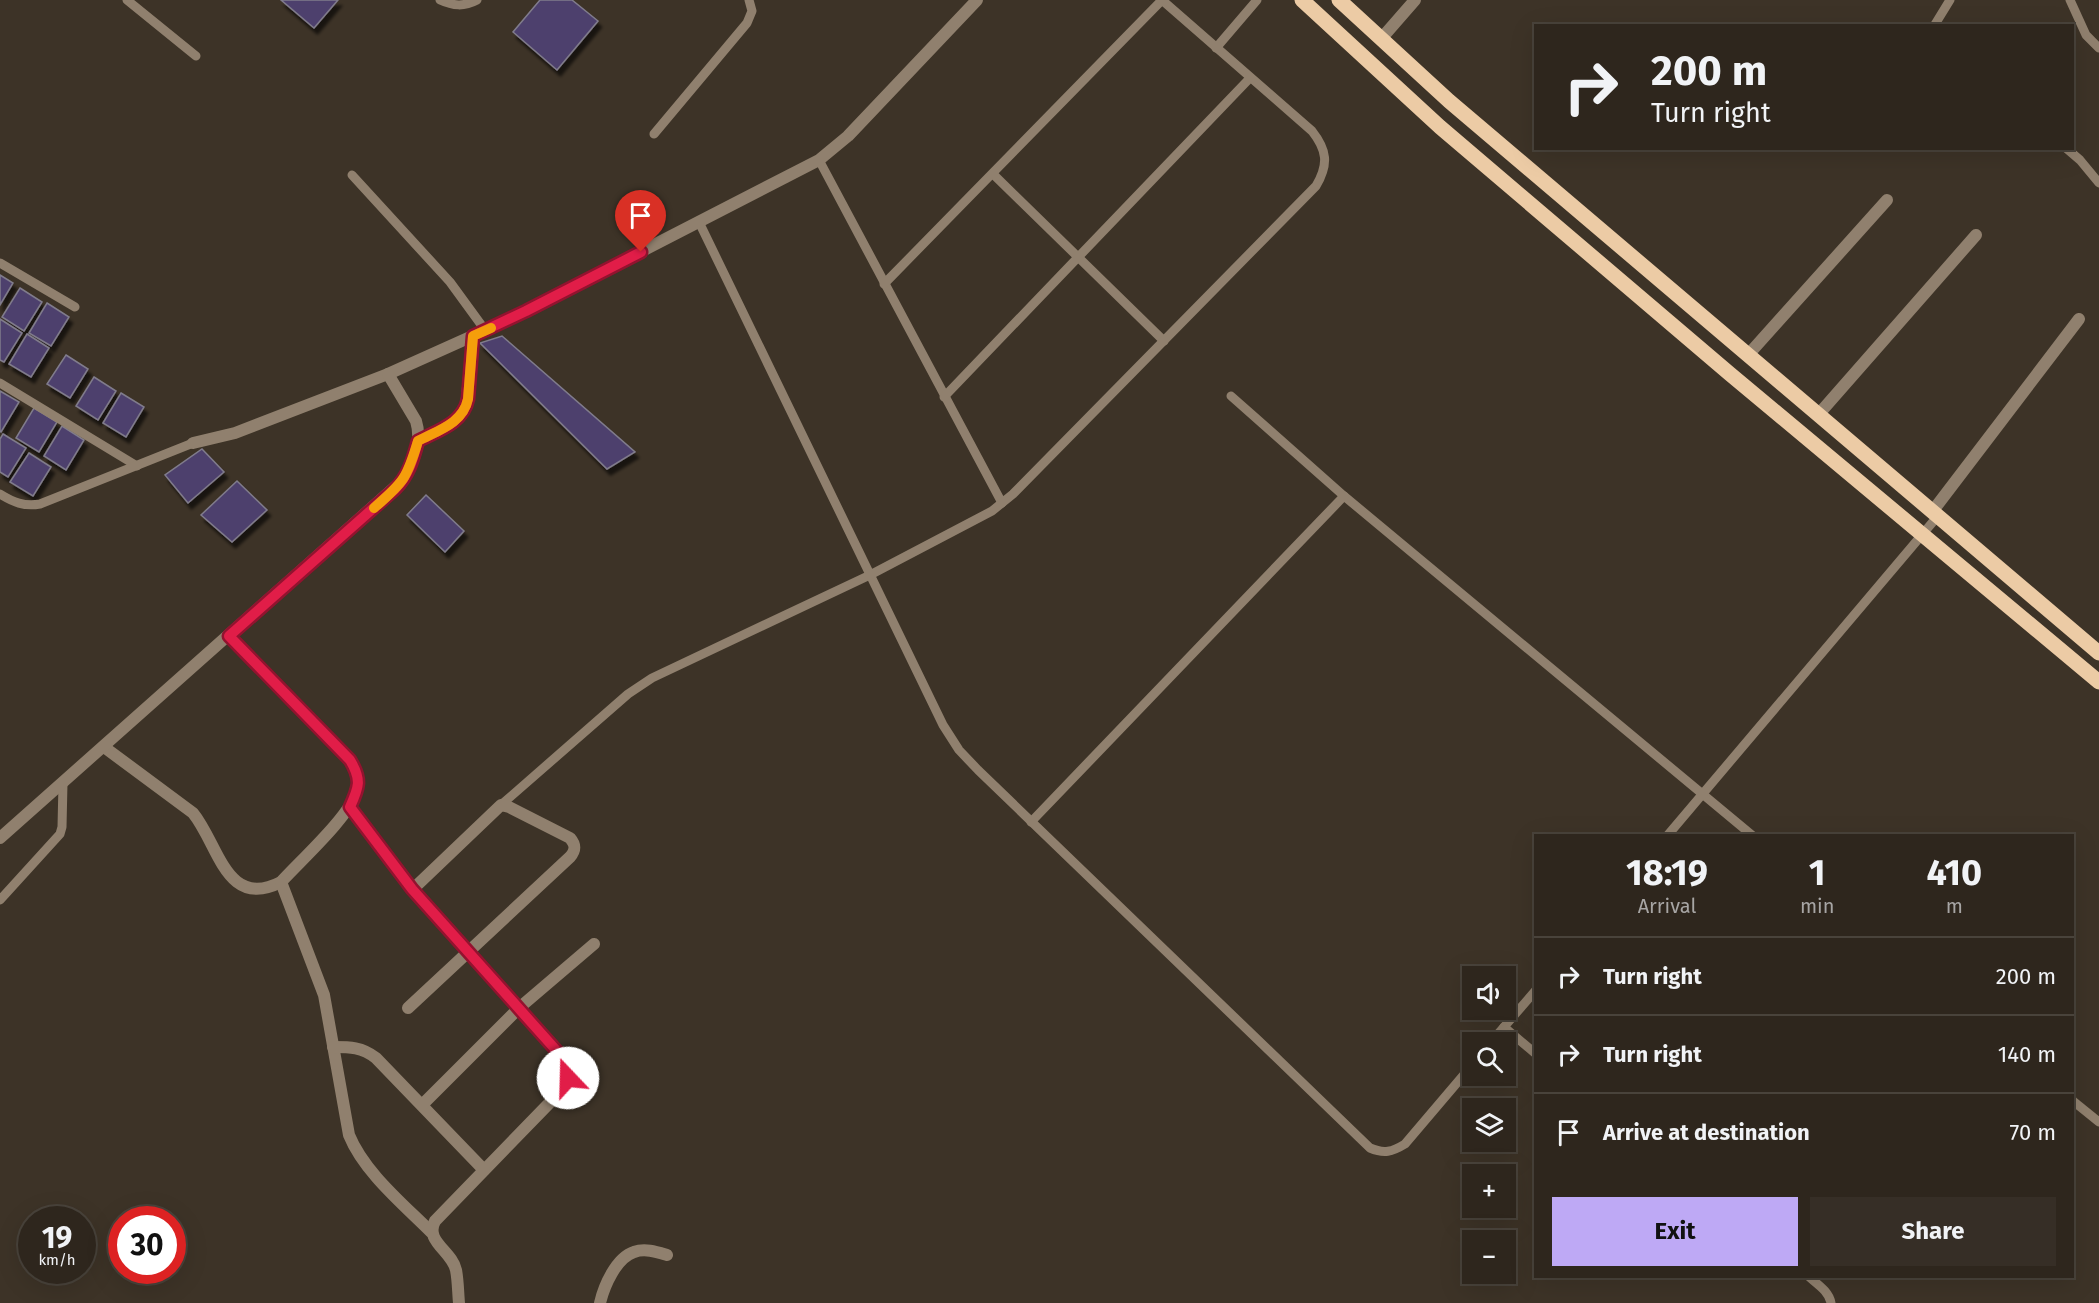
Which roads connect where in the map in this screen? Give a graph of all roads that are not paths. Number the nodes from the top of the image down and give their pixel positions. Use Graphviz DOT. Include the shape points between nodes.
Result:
graph roads {
  1 [pos="128,0"];
  2 [pos="440,0"];
  3 [pos="477,0"];
  4 [pos="749,0"];
  5 [pos="977,0"];
  6 [pos="1162,0"];
  7 [pos="1257,0"];
  8 [pos="1302,0"];
  9 [pos="1339,0"];
  10 [pos="1415,0"];
  11 [pos="1950,0"];
  12 [pos="2070,0"];
  13 [pos="1935,24"];
  14 [pos="1381,39"];
  15 [pos="1216,48"];
  16 [pos="2099,48"];
  17 [pos="196,56"];
  18 [pos="1250,78"];
  19 [pos="654,134"];
  20 [pos="2068,150"];
  21 [pos="819,160"];
  22 [pos="993,174"];
  23 [pos="352,175"];
  24 [pos="2099,183"];
  25 [pos="1887,200"];
  26 [pos="699,222"];
  27 [pos="1976,235"];
  28 [pos="1079,258"];
  29 [pos="0,264"];
  30 [pos="884,284"];
  31 [pos="75,307"];
  32 [pos="2079,320"];
  33 [pos="485,330"];
  34 [pos="473,336"];
  35 [pos="1164,341"];
  36 [pos="1748,356"];
  37 [pos="388,374"];
  38 [pos="0,383"];
  39 [pos="1231,396"];
  40 [pos="944,397"];
  41 [pos="1818,415"];
  42 [pos="418,441"];
  43 [pos="194,442"];
  44 [pos="137,466"];
  45 [pos="0,494"];
  46 [pos="1344,496"];
  47 [pos="1002,503"];
  48 [pos="1935,515"];
  49 [pos="1923,535"];
  50 [pos="870,575"];
  51 [pos="229,636"];
  52 [pos="2099,653"];
  53 [pos="2099,682"];
  54 [pos="104,747"];
  55 [pos="63,783"];
  56 [pos="1703,793"];
  57 [pos="501,805"];
  58 [pos="350,807"];
  59 [pos="1031,822"];
  60 [pos="1669,834"];
  61 [pos="1752,834"];
  62 [pos="0,838"];
  63 [pos="281,882"];
  64 [pos="412,889"];
  65 [pos="0,900"];
  66 [pos="594,944"];
  67 [pos="469,952"];
  68 [pos="1534,992"];
  69 [pos="408,1008"];
  70 [pos="519,1008"];
  71 [pos="1504,1027"];
  72 [pos="1500,1032"];
  73 [pos="333,1047"];
  74 [pos="1534,1052"];
  75 [pos="1462,1077"];
  76 [pos="2074,1102"];
  77 [pos="422,1105"];
  78 [pos="2099,1122"];
  79 [pos="484,1170"];
  80 [pos="431,1232"];
  81 [pos="667,1255"];
  82 [pos="1810,1278"];
  83 [pos="459,1303"];
  84 [pos="600,1303"];
  85 [pos="1831,1303"];
  1 -- 17 [label="lane"];
  2 -- 3 [label="lane" via="464,6"];
  4 -- 19 [label="lane" via="752,11 747,23"];
  5 -- 21 [label="street" via="848,136"];
  6 -- 15 [label="lane"];
  6 -- 22 [label="lane"];
  7 -- 15 [label="lane"];
  8 -- 49 [label="main road" via="1440,127"];
  9 -- 14 [label="main road"];
  10 -- 14 [label="street"];
  11 -- 13 [label="lane"];
  12 -- 16 [label="lane" via="2086,35"];
  14 -- 36 [label="main road"];
  15 -- 18 [label="lane"];
  18 -- 28 [label="lane"];
  18 -- 35 [label="lane" via="1322,144 1322,176"];
  20 -- 24 [label="lane"];
  21 -- 26 [label="street"];
  21 -- 30 [label="lane"];
  22 -- 28 [label="lane"];
  22 -- 30 [label="lane"];
  23 -- 33 [label="lane" via="450,282"];
  25 -- 36 [label="street"];
  26 -- 33 [label="street"];
  26 -- 50 [label="lane"];
  27 -- 41 [label="street"];
  28 -- 35 [label="lane"];
  28 -- 40 [label="lane"];
  29 -- 31 [label="lane"];
  30 -- 40 [label="lane"];
  32 -- 48 [label="street"];
  33 -- 34 [label="street"];
  34 -- 37 [label="street"];
  34 -- 42 [label="street" via="466,407 452,424"];
  35 -- 47 [label="lane"];
  36 -- 41 [label="main road"];
  37 -- 42 [label="street" via="416,421"];
  37 -- 43 [label="street" via="235,433"];
  38 -- 44 [label="lane"];
  39 -- 46 [label="lane"];
  40 -- 47 [label="lane"];
  41 -- 48 [label="main road"];
  42 -- 51 [label="street" via="405,479"];
  43 -- 44 [label="lane"];
  44 -- 45 [label="lane" via="31,506"];
  46 -- 56 [label="lane"];
  46 -- 59 [label="lane"];
  47 -- 50 [label="lane"];
  48 -- 49 [label="lane"];
  48 -- 52 [label="main road"];
  49 -- 53 [label="main road"];
  49 -- 56 [label="lane"];
  50 -- 57 [label="lane" via="639,686"];
  50 -- 59 [label="lane" via="942,725 959,750"];
  51 -- 54 [label="street"];
  51 -- 58 [label="street" via="350,760 358,774 358,789"];
  54 -- 55 [label="street"];
  54 -- 63 [label="street" via="193,813 229,875 240,885 254,890"];
  55 -- 62 [label="street"];
  55 -- 65 [label="lane" via="60,834"];
  56 -- 60 [label="lane"];
  56 -- 61 [label="lane"];
  57 -- 64 [label="street"];
  57 -- 67 [label="street" via="570,837 575,851"];
  58 -- 63 [label="street"];
  58 -- 64 [label="street"];
  59 -- 75 [label="lane" via="1370,1148 1382,1153 1405,1143"];
  63 -- 73 [label="street" via="320,982"];
  64 -- 67 [label="street"];
  66 -- 70 [label="street"];
  67 -- 69 [label="street"];
  67 -- 70 [label="street"];
  68 -- 71 [label="lane"];
  70 -- 77 [label="street"];
  70 -- 79 [label="street" via="564,1059 568,1078 564,1088"];
  71 -- 72 [label="lane"];
  71 -- 74 [label="lane"];
  73 -- 77 [label="street" via="366,1050"];
  73 -- 80 [label="street" via="354,1147 367,1166"];
  76 -- 78 [label="lane"];
  77 -- 79 [label="street"];
  79 -- 80 [label="street" via="435,1221"];
  80 -- 83 [label="street" via="456,1270"];
  81 -- 84 [label="street" via="647,1250 633,1252 621,1261"];
  82 -- 85 [label="lane"];
}
